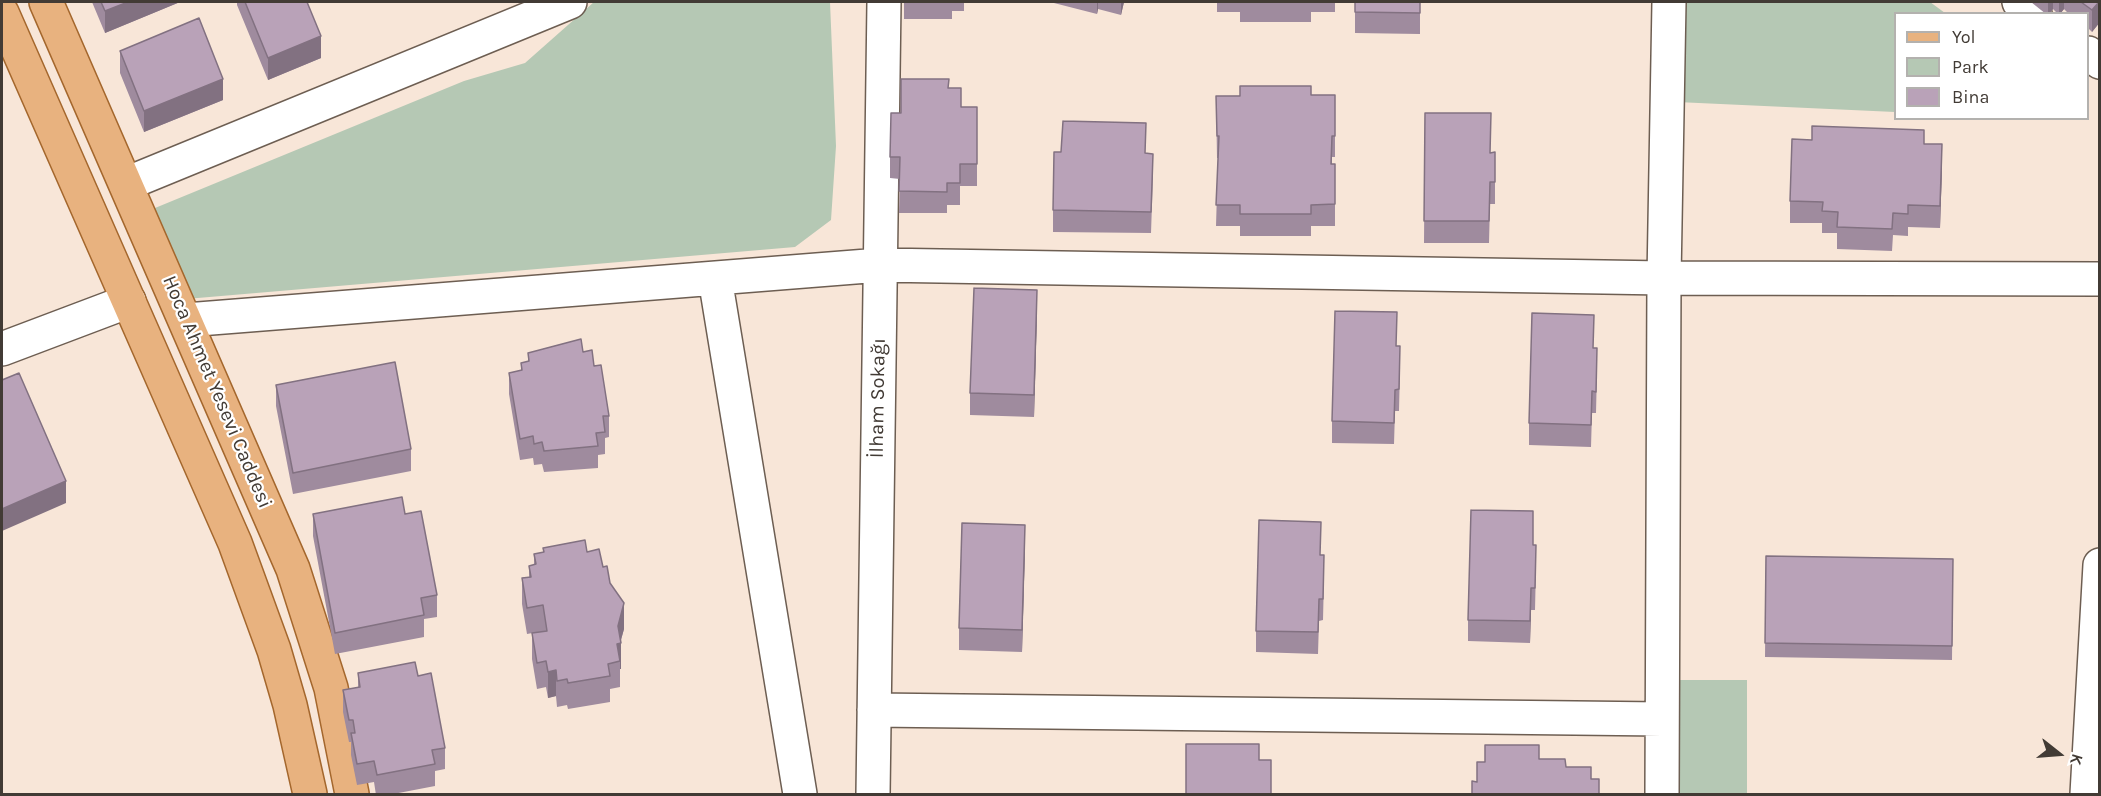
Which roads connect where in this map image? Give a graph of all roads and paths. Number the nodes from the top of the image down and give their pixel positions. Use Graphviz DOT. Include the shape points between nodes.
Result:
graph roads {
  1 [pos="46,2"];
  2 [pos="570,2"];
  3 [pos="884,2"];
  4 [pos="1669,2"];
  5 [pos="2019,2"];
  6 [pos="2032,12"];
  7 [pos="2,13"];
  8 [pos="126,184"];
  9 [pos="880,265"];
  10 [pos="715,278"];
  11 [pos="1664,278"];
  12 [pos="2100,279"];
  13 [pos="129,301"];
  14 [pos="186,320"];
  15 [pos="2,350"];
  16 [pos="2100,567"];
  17 [pos="874,710"];
  18 [pos="1662,719"];
  19 [pos="310,795"];
  20 [pos="352,795"];
  21 [pos="800,795"];
  22 [pos="873,795"];
  23 [pos="1662,795"];
  24 [pos="2087,795"];
  1 -- 8 [label="main road, Hoca Ahmet Yesevi Caddesi"];
  2 -- 8 [label="street"];
  3 -- 9 [label="street, İlham Sokağı"];
  4 -- 11 [label="street"];
  5 -- 6 [label="street"];
  7 -- 13 [label="main road"];
  8 -- 14 [label="main road, Hoca Ahmet Yesevi Caddesi"];
  9 -- 10 [label="street"];
  9 -- 11 [label="street"];
  9 -- 17 [label="street, İlham Sokağı"];
  10 -- 14 [label="street"];
  10 -- 21 [label="street"];
  11 -- 12 [label="street"];
  11 -- 18 [label="street"];
  13 -- 15 [label="street"];
  13 -- 19 [label="main road" via="256,596 290,705"];
  14 -- 20 [label="main road, Hoca Ahmet Yesevi Caddesi" via="311,618 331,688"];
  16 -- 24 [label="street"];
  17 -- 18 [label="street"];
  17 -- 22 [label="street, İlham Sokağı"];
  18 -- 23 [label="street"];
}
